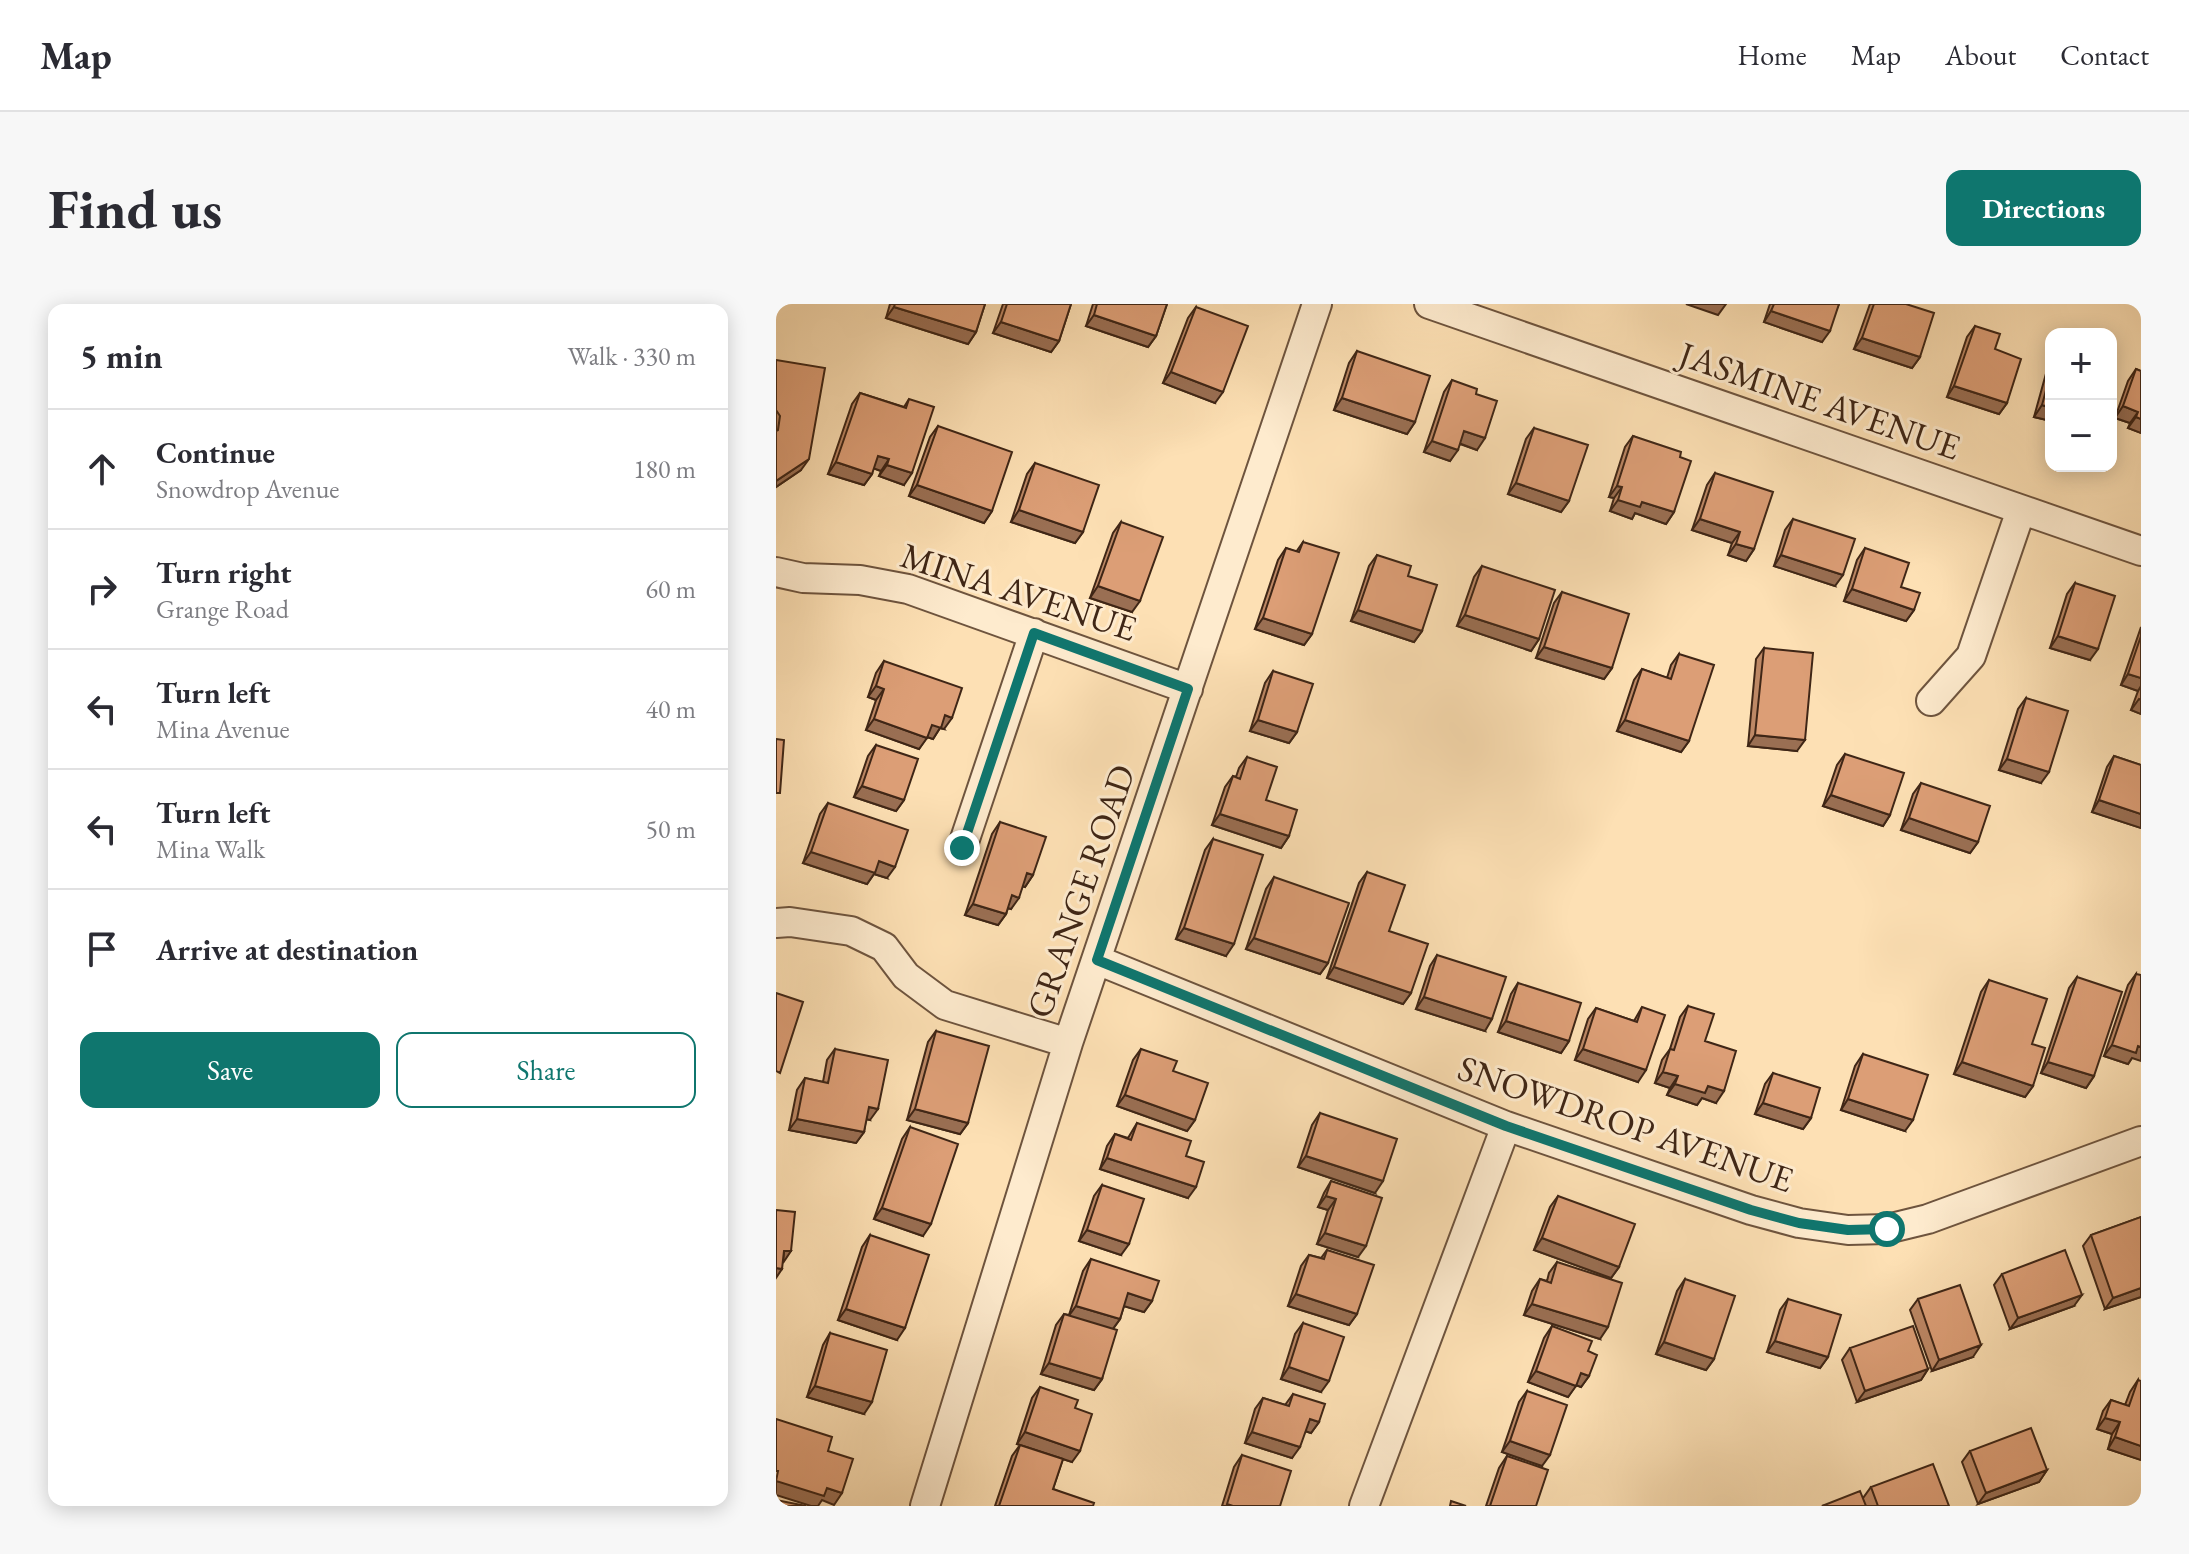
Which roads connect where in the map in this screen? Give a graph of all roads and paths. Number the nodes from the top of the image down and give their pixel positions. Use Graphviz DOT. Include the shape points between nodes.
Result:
graph roads {
  1 [pos="1317,304"];
  2 [pos="1429,304"];
  3 [pos="2021,510"];
  4 [pos="2141,551"];
  5 [pos="776,572"];
  6 [pos="1034,633"];
  7 [pos="1188,689"];
  8 [pos="1931,701"];
  9 [pos="962,848"];
  10 [pos="776,923"];
  11 [pos="1097,960"];
  12 [pos="1068,1043"];
  13 [pos="1506,1126"];
  14 [pos="2141,1141"];
  15 [pos="925,1506"];
  16 [pos="1364,1506"];
  1 -- 7 [label="street, GRANGE ROAD"];
  2 -- 3 [label="street, JASMINE AVENUE"];
  3 -- 4 [label="street, JASMINE AVENUE"];
  3 -- 8 [label="street" via="1971,656"];
  5 -- 6 [label="street, MINA AVENUE" via="908,589"];
  6 -- 7 [label="street, MINA AVENUE"];
  6 -- 9 [label="street"];
  7 -- 11 [label="street, GRANGE ROAD"];
  10 -- 12 [label="street" via="851,931 884,947 906,976 945,1005"];
  11 -- 12 [label="street, GRANGE ROAD"];
  11 -- 13 [label="street, SNOWDROP AVENUE"];
  12 -- 15 [label="street, GRANGE ROAD"];
  13 -- 14 [label="street, SNOWDROP AVENUE" via="1751,1210 1848,1230 1887,1229 1928,1219"];
  13 -- 16 [label="street"];
}
